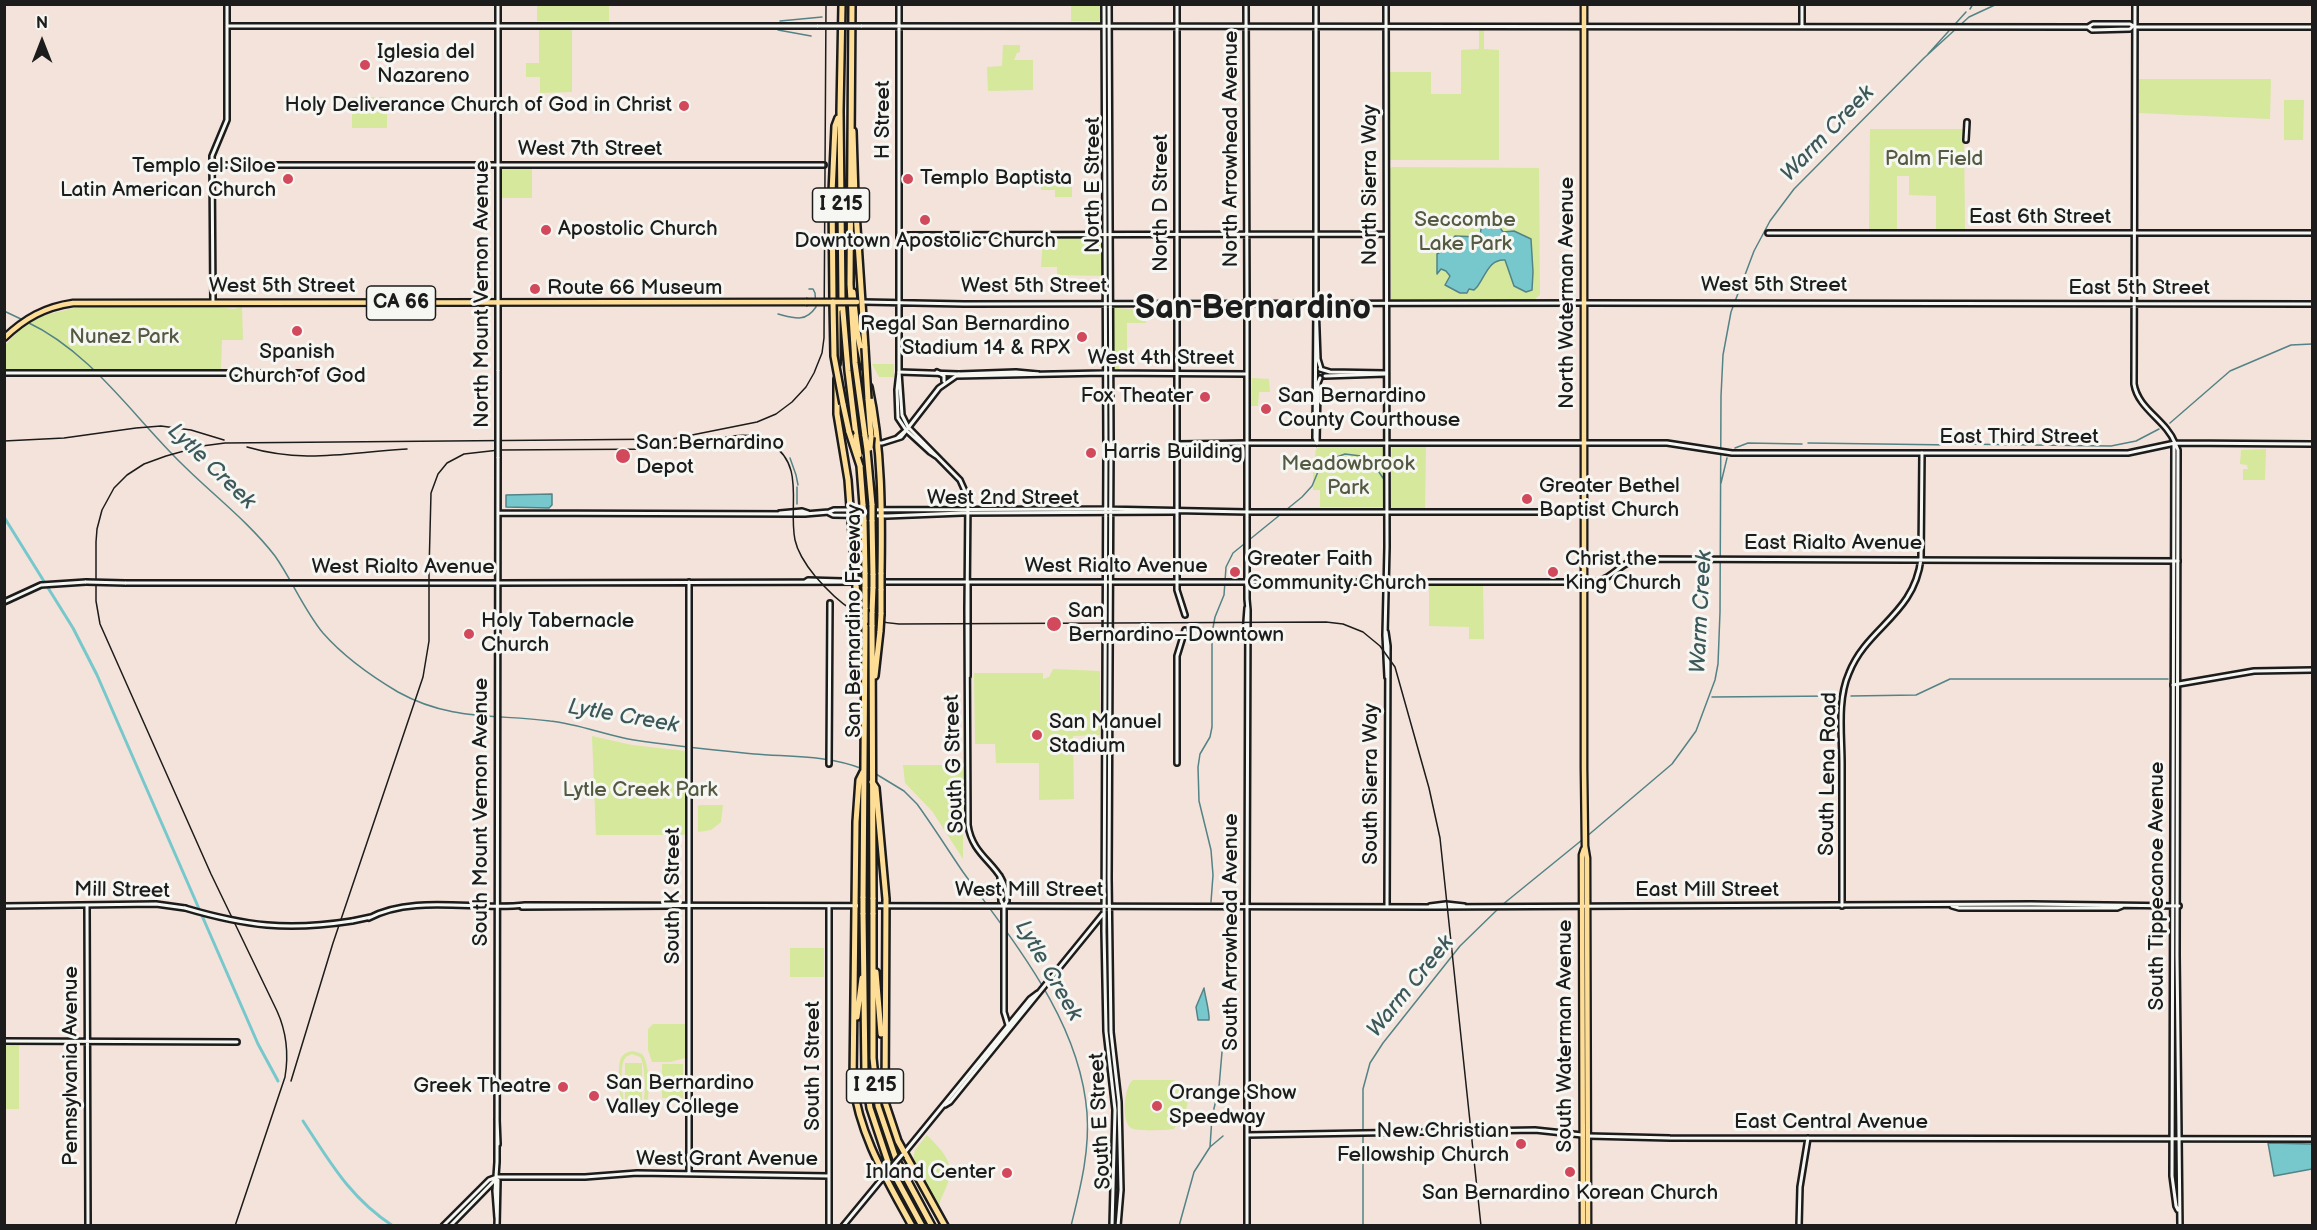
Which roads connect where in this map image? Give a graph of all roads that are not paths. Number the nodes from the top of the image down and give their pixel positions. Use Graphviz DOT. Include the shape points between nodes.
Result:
graph roads {
  1 [pos="227,4"];
  2 [pos="498,4"];
  3 [pos="842,4"];
  4 [pos="852,4"];
  5 [pos="899,4"];
  6 [pos="1104,4"];
  7 [pos="1109,4"];
  8 [pos="1177,4"];
  9 [pos="1246,4"];
  10 [pos="1316,4"];
  11 [pos="1386,4"];
  12 [pos="1584,4"];
  13 [pos="1802,4"];
  14 [pos="2135,4"];
  15 [pos="1107,25"];
  16 [pos="1177,25"];
  17 [pos="1246,25"];
  18 [pos="1316,25"];
  19 [pos="1386,25"];
  20 [pos="227,26"];
  21 [pos="498,26"];
  22 [pos="899,26"];
  23 [pos="1584,26"];
  24 [pos="1802,26"];
  25 [pos="2134,27"];
  26 [pos="2313,27"];
  27 [pos="840,111"];
  28 [pos="851,121"];
  29 [pos="1967,122"];
  30 [pos="1966,140"];
  31 [pos="212,165"];
  32 [pos="498,165"];
  33 [pos="824,165"];
  34 [pos="1768,233"];
  35 [pos="2313,233"];
  36 [pos="1107,234"];
  37 [pos="1177,234"];
  38 [pos="1247,234"];
  39 [pos="1317,234"];
  40 [pos="1386,234"];
  41 [pos="2134,234"];
  42 [pos="899,235"];
  43 [pos="850,243"];
  44 [pos="842,300"];
  45 [pos="833,302"];
  46 [pos="860,302"];
  47 [pos="213,303"];
  48 [pos="497,303"];
  49 [pos="899,303"];
  50 [pos="1177,303"];
  51 [pos="1247,303"];
  52 [pos="1386,303"];
  53 [pos="1584,303"];
  54 [pos="1316,304"];
  55 [pos="1965,304"];
  56 [pos="2133,304"];
  57 [pos="2313,304"];
  58 [pos="1106,305"];
  59 [pos="4,338"];
  60 [pos="1321,370"];
  61 [pos="899,372"];
  62 [pos="937,372"];
  63 [pos="4,373"];
  64 [pos="316,373"];
  65 [pos="1107,373"];
  66 [pos="1178,373"];
  67 [pos="1386,373"];
  68 [pos="1247,374"];
  69 [pos="957,375"];
  70 [pos="1321,377"];
  71 [pos="944,382"];
  72 [pos="907,428"];
  73 [pos="842,443"];
  74 [pos="877,443"];
  75 [pos="1247,443"];
  76 [pos="1317,443"];
  77 [pos="1386,443"];
  78 [pos="1584,443"];
  79 [pos="2175,443"];
  80 [pos="1177,444"];
  81 [pos="2313,444"];
  82 [pos="868,451"];
  83 [pos="1922,453"];
  84 [pos="860,466"];
  85 [pos="1105,509"];
  86 [pos="924,510"];
  87 [pos="1155,510"];
  88 [pos="968,511"];
  89 [pos="1110,512"];
  90 [pos="1177,512"];
  91 [pos="1247,512"];
  92 [pos="1387,512"];
  93 [pos="1584,512"];
  94 [pos="499,513"];
  95 [pos="851,513"];
  96 [pos="882,513"];
  97 [pos="911,514"];
  98 [pos="1105,514"];
  99 [pos="1134,514"];
  100 [pos="1921,559"];
  101 [pos="2176,561"];
  102 [pos="498,582"];
  103 [pos="689,582"];
  104 [pos="968,582"];
  105 [pos="1105,582"];
  106 [pos="1110,582"];
  107 [pos="1177,582"];
  108 [pos="1247,582"];
  109 [pos="1387,582"];
  110 [pos="1584,582"];
  111 [pos="4,602"];
  112 [pos="830,603"];
  113 [pos="862,609"];
  114 [pos="1185,615"];
  115 [pos="1185,630"];
  116 [pos="1386,632"];
  117 [pos="2313,670"];
  118 [pos="873,680"];
  119 [pos="2178,684"];
  120 [pos="2173,685"];
  121 [pos="1177,763"];
  122 [pos="829,764"];
  123 [pos="861,780"];
  124 [pos="872,782"];
  125 [pos="1585,846"];
  126 [pos="1582,855"];
  127 [pos="1587,881"];
  128 [pos="885,905"];
  129 [pos="4,906"];
  130 [pos="87,906"];
  131 [pos="498,906"];
  132 [pos="689,906"];
  133 [pos="829,906"];
  134 [pos="855,906"];
  135 [pos="1004,906"];
  136 [pos="1105,906"];
  137 [pos="1110,906"];
  138 [pos="1247,906"];
  139 [pos="1387,906"];
  140 [pos="1585,906"];
  141 [pos="1842,906"];
  142 [pos="2172,906"];
  143 [pos="2179,906"];
  144 [pos="1104,913"];
  145 [pos="272,927"];
  146 [pos="873,963"];
  147 [pos="864,968"];
  148 [pos="1038,993"];
  149 [pos="2173,1017"];
  150 [pos="2179,1017"];
  151 [pos="1008,1025"];
  152 [pos="4,1041"];
  153 [pos="87,1042"];
  154 [pos="237,1042"];
  155 [pos="1583,1071"];
  156 [pos="885,1089"];
  157 [pos="1587,1090"];
  158 [pos="856,1101"];
  159 [pos="945,1105"];
  160 [pos="1248,1135"];
  161 [pos="1585,1136"];
  162 [pos="1808,1138"];
  163 [pos="2173,1139"];
  164 [pos="2179,1139"];
  165 [pos="2313,1139"];
  166 [pos="903,1154"];
  167 [pos="689,1174"];
  168 [pos="886,1174"];
  169 [pos="830,1176"];
  170 [pos="497,1177"];
  171 [pos="900,1187"];
  172 [pos="471,1198"];
  173 [pos="474,1202"];
  174 [pos="2178,1210"];
  175 [pos="843,1225"];
  176 [pos="88,1226"];
  177 [pos="443,1226"];
  178 [pos="450,1226"];
  179 [pos="497,1226"];
  180 [pos="829,1226"];
  181 [pos="913,1226"];
  182 [pos="922,1226"];
  183 [pos="934,1226"];
  184 [pos="945,1226"];
  185 [pos="1112,1226"];
  186 [pos="1118,1226"];
  187 [pos="1247,1226"];
  188 [pos="1585,1226"];
  189 [pos="1799,1226"];
  190 [pos="2180,1226"];
  1 -- 20 [label="street"];
  2 -- 21 [label="street, North Mount Vernon Avenue"];
  3 -- 27 [label="highway, San Bernardino Freeway / I 215"];
  4 -- 28 [label="highway, San Bernardino Freeway / I 215"];
  5 -- 22 [label="street, H Street"];
  6 -- 15 [label="street, North E Street"];
  7 -- 15 [label="street, North E Street"];
  8 -- 16 [label="street, North D Street"];
  9 -- 17 [label="street, North Arrowhead Avenue"];
  10 -- 18 [label="street"];
  11 -- 19 [label="street, North Sierra Way"];
  12 -- 23 [label="main road, North Waterman Avenue"];
  13 -- 24 [label="street"];
  14 -- 25 [label="street"];
  15 -- 16 [label="street"];
  15 -- 22 [label="street"];
  15 -- 36 [label="street, North E Street"];
  16 -- 17 [label="street"];
  16 -- 37 [label="street, North D Street"];
  17 -- 18 [label="street"];
  17 -- 38 [label="street, North Arrowhead Avenue"];
  18 -- 19 [label="street"];
  18 -- 39 [label="street"];
  19 -- 23 [label="street"];
  19 -- 40 [label="street, North Sierra Way"];
  20 -- 21 [label="street"];
  20 -- 31 [label="street" via="227,120 213,150"];
  21 -- 22 [label="street, bridge"];
  21 -- 32 [label="street, North Mount Vernon Avenue"];
  22 -- 42 [label="street, H Street"];
  23 -- 24 [label="street"];
  23 -- 53 [label="main road, North Waterman Avenue"];
  24 -- 25 [label="street"];
  25 -- 26 [label="street"];
  25 -- 41 [label="street"];
  27 -- 44 [label="highway, San Bernardino Freeway / I 215"];
  27 -- 45 [label="highway" via="832,193"];
  28 -- 43 [label="highway, San Bernardino Freeway / I 215"];
  28 -- 46 [label="highway" via="855,137"];
  29 -- 30 [label="street"];
  31 -- 32 [label="street, West 7th Street"];
  31 -- 47 [label="street"];
  32 -- 33 [label="street, West 7th Street"];
  32 -- 48 [label="street, North Mount Vernon Avenue"];
  34 -- 41 [label="street, East 6th Street"];
  35 -- 41 [label="street, East 6th Street"];
  36 -- 37 [label="street"];
  36 -- 42 [label="street"];
  36 -- 58 [label="street, North E Street"];
  37 -- 38 [label="street"];
  37 -- 50 [label="street, North D Street"];
  38 -- 39 [label="street"];
  38 -- 51 [label="street, North Arrowhead Avenue"];
  39 -- 40 [label="street"];
  39 -- 54 [label="street"];
  40 -- 52 [label="street, North Sierra Way"];
  41 -- 56 [label="street"];
  42 -- 49 [label="street, H Street"];
  43 -- 74 [label="highway" via="856,322"];
  43 -- 82 [label="highway, San Bernardino Freeway / I 215, bridge" via="851,320"];
  44 -- 73 [label="highway" via="837,311 837,395"];
  44 -- 84 [label="highway, San Bernardino Freeway / I 215, bridge"];
  45 -- 46 [label="main road, West 5th Street / CA 66, bridge"];
  45 -- 48 [label="main road, West 5th Street / CA 66, bridge"];
  45 -- 84 [label="highway, bridge" via="834,356"];
  46 -- 49 [label="street, West 5th Street"];
  46 -- 82 [label="highway, bridge"];
  47 -- 48 [label="main road, West 5th Street / CA 66"];
  47 -- 59 [label="main road, West 5th Street / CA 66" via="73,303 32,316"];
  48 -- 94 [label="street, North Mount Vernon Avenue, bridge"];
  49 -- 58 [label="street, West 5th Street"];
  49 -- 61 [label="street, H Street"];
  50 -- 51 [label="street, West 5th Street"];
  50 -- 58 [label="street, West 5th Street"];
  50 -- 66 [label="street, North D Street"];
  51 -- 54 [label="street, West 5th Street"];
  51 -- 68 [label="street, North Arrowhead Avenue"];
  52 -- 53 [label="street"];
  52 -- 54 [label="street, West 5th Street"];
  52 -- 67 [label="street, North Sierra Way"];
  53 -- 55 [label="street, West 5th Street"];
  53 -- 78 [label="main road, North Waterman Avenue"];
  54 -- 60 [label="street" via="1315,352"];
  55 -- 56 [label="street, East 5th Street"];
  56 -- 57 [label="street, East 5th Street"];
  56 -- 79 [label="street" via="2134,386"];
  58 -- 65 [label="street, North E Street"];
  60 -- 67 [label="street"];
  60 -- 70 [label="street"];
  60 -- 70 [label="street"];
  61 -- 62 [label="street"];
  61 -- 72 [label="street, H Street" via="901,410"];
  62 -- 69 [label="street"];
  62 -- 71 [label="street" via="944,376"];
  63 -- 64 [label="street"];
  65 -- 66 [label="street, West 4th Street"];
  65 -- 69 [label="street, West 4th Street"];
  65 -- 85 [label="street, North E Street"];
  65 -- 89 [label="street, North E Street"];
  66 -- 68 [label="street, West 4th Street"];
  66 -- 80 [label="street, North D Street"];
  67 -- 70 [label="street"];
  67 -- 77 [label="street, North Sierra Way"];
  68 -- 75 [label="street, North Arrowhead Avenue"];
  69 -- 71 [label="street"];
  70 -- 76 [label="street" via="1315,407"];
  71 -- 72 [label="street"];
  72 -- 74 [label="street" via="897,438"];
  72 -- 88 [label="street, South G Street" via="956,474 969,498"];
  73 -- 74 [label="street"];
  73 -- 95 [label="highway"];
  74 -- 96 [label="highway"];
  75 -- 76 [label="street, East Third Street"];
  75 -- 80 [label="street, East Third Street"];
  75 -- 91 [label="street, North Arrowhead Avenue"];
  76 -- 77 [label="street, East Third Street"];
  77 -- 78 [label="street, East Third Street"];
  77 -- 92 [label="street, North Sierra Way"];
  78 -- 83 [label="street, East Third Street" via="1675,444 1724,453"];
  78 -- 93 [label="main road, North Waterman Avenue"];
  79 -- 81 [label="street, East Third Street"];
  79 -- 83 [label="street, East Third Street" via="2128,453"];
  79 -- 101 [label="street"];
  80 -- 90 [label="street, North D Street"];
  82 -- 118 [label="highway, San Bernardino Freeway / I 215, bridge"];
  83 -- 100 [label="street, South Lena Road"];
  84 -- 113 [label="highway, San Bernardino Freeway / I 215, bridge" via="865,574"];
  85 -- 88 [label="street, West 2nd Street"];
  85 -- 89 [label="street, West 2nd Street"];
  85 -- 98 [label="street, North E Street"];
  86 -- 88 [label="street, West 2nd Street"];
  86 -- 96 [label="street, West 2nd Street"];
  86 -- 97 [label="street"];
  87 -- 89 [label="street, West 2nd Street"];
  87 -- 90 [label="street, West 2nd Street"];
  87 -- 99 [label="street"];
  88 -- 97 [label="street, West 2nd Street"];
  88 -- 98 [label="street, West 2nd Street"];
  88 -- 104 [label="street, South G Street"];
  89 -- 98 [label="street, West 2nd Street"];
  89 -- 99 [label="street, West 2nd Street"];
  89 -- 106 [label="street, North E Street"];
  90 -- 91 [label="street, West 2nd Street"];
  90 -- 99 [label="street, West 2nd Street"];
  90 -- 107 [label="street, North D Street"];
  91 -- 92 [label="street, West 2nd Street"];
  91 -- 108 [label="street, North Arrowhead Avenue"];
  92 -- 93 [label="street, West 2nd Street"];
  92 -- 109 [label="street, North Sierra Way"];
  93 -- 110 [label="main road, North Waterman Avenue"];
  94 -- 95 [label="street, West 2nd Street"];
  94 -- 102 [label="street, North Mount Vernon Avenue"];
  95 -- 96 [label="street, West 2nd Street"];
  95 -- 113 [label="highway, bridge" via="856,586"];
  96 -- 97 [label="street, West 2nd Street"];
  96 -- 118 [label="highway, bridge" via="881,614"];
  98 -- 105 [label="street, South E Street"];
  100 -- 101 [label="street, East Rialto Avenue"];
  100 -- 110 [label="street, East Rialto Avenue" via="1634,559 1602,581"];
  100 -- 141 [label="street, South Lena Road" via="1906,602 1863,648 1847,678 1842,723"];
  101 -- 119 [label="street, South Tippecanoe Avenue"];
  101 -- 120 [label="street, South Tippecanoe Avenue"];
  102 -- 103 [label="street, West Rialto Avenue"];
  102 -- 111 [label="street, West Rialto Avenue, bridge" via="50,583"];
  102 -- 131 [label="street, South Mount Vernon Avenue"];
  103 -- 104 [label="street, West Rialto Avenue"];
  103 -- 132 [label="street, South K Street"];
  104 -- 105 [label="street, West Rialto Avenue"];
  104 -- 135 [label="street, South G Street" via="969,830 976,848 1004,880"];
  105 -- 106 [label="street, West Rialto Avenue"];
  105 -- 136 [label="street, South E Street"];
  106 -- 107 [label="street, West Rialto Avenue"];
  106 -- 137 [label="street, South E Street"];
  107 -- 108 [label="street, West Rialto Avenue"];
  107 -- 114 [label="street, North D Street"];
  108 -- 109 [label="street, West Rialto Avenue"];
  108 -- 138 [label="street, South Arrowhead Avenue"];
  109 -- 110 [label="street, East Rialto Avenue"];
  109 -- 116 [label="street, North Sierra Way"];
  110 -- 125 [label="main road, South Waterman Avenue"];
  112 -- 122 [label="street"];
  113 -- 123 [label="highway, San Bernardino Freeway / I 215, bridge" via="865,644"];
  115 -- 121 [label="street" via="1177,656"];
  116 -- 139 [label="street, South Sierra Way"];
  117 -- 119 [label="street" via="2254,671"];
  118 -- 124 [label="highway, San Bernardino Freeway / I 215"];
  119 -- 120 [label="street"];
  119 -- 143 [label="street, South Tippecanoe Avenue"];
  120 -- 142 [label="street, South Tippecanoe Avenue"];
  123 -- 134 [label="highway"];
  123 -- 147 [label="highway, San Bernardino Freeway / I 215, bridge"];
  124 -- 128 [label="highway" via="876,788 884,858"];
  124 -- 146 [label="highway, San Bernardino Freeway / I 215, bridge"];
  125 -- 126 [label="main road, South Waterman Avenue"];
  125 -- 127 [label="main road, South Waterman Avenue"];
  126 -- 127 [label="main road"];
  126 -- 140 [label="main road, South Waterman Avenue"];
  127 -- 140 [label="main road, South Waterman Avenue"];
  128 -- 134 [label="street, West Mill Street"];
  128 -- 135 [label="street, West Mill Street"];
  128 -- 156 [label="highway"];
  129 -- 130 [label="street, Mill Street"];
  130 -- 145 [label="street, Mill Street, bridge" via="156,904"];
  130 -- 153 [label="street, Pennsylvania Avenue"];
  131 -- 132 [label="street, West Mill Street"];
  131 -- 145 [label="street, West Mill Street, bridge" via="413,906 351,921"];
  131 -- 170 [label="street, South Mount Vernon Avenue"];
  132 -- 133 [label="street, West Mill Street"];
  132 -- 167 [label="street, South K Street"];
  133 -- 134 [label="street, West Mill Street"];
  133 -- 169 [label="street, South I Street"];
  134 -- 158 [label="highway" via="852,1066"];
  135 -- 136 [label="street, West Mill Street"];
  135 -- 151 [label="street, South G Street" via="1004,1012"];
  136 -- 137 [label="street, West Mill Street"];
  136 -- 144 [label="street, South E Street"];
  137 -- 138 [label="street, West Mill Street"];
  137 -- 144 [label="street"];
  137 -- 186 [label="street, South E Street" via="1111,1032 1119,1102"];
  138 -- 139 [label="street, West Mill Street"];
  138 -- 160 [label="street, South Arrowhead Avenue"];
  139 -- 140 [label="street, East Mill Street"];
  140 -- 141 [label="street, East Mill Street"];
  140 -- 155 [label="main road, South Waterman Avenue"];
  140 -- 157 [label="main road, South Waterman Avenue"];
  141 -- 142 [label="street, East Mill Street"];
  142 -- 143 [label="street, East Mill Street"];
  142 -- 149 [label="street, South Tippecanoe Avenue"];
  143 -- 150 [label="street, South Tippecanoe Avenue"];
  144 -- 148 [label="street"];
  144 -- 185 [label="street, South E Street" via="1106,1031 1115,1110"];
  146 -- 156 [label="highway"];
  146 -- 183 [label="highway, San Bernardino Freeway / I 215" via="873,1058 878,1106 890,1144"];
  147 -- 158 [label="highway" via="854,1052"];
  147 -- 171 [label="highway, San Bernardino Freeway / I 215" via="865,1075 870,1108"];
  148 -- 151 [label="street"];
  148 -- 159 [label="street"];
  149 -- 150 [label="street"];
  149 -- 163 [label="street, South Tippecanoe Avenue"];
  150 -- 164 [label="street, South Tippecanoe Avenue"];
  151 -- 159 [label="street"];
  152 -- 153 [label="street"];
  153 -- 154 [label="street"];
  153 -- 176 [label="street, Pennsylvania Avenue"];
  155 -- 157 [label="main road"];
  155 -- 161 [label="main road, South Waterman Avenue"];
  156 -- 166 [label="highway" via="890,1122"];
  157 -- 161 [label="main road, South Waterman Avenue"];
  158 -- 168 [label="highway" via="867,1140"];
  159 -- 166 [label="street"];
  160 -- 161 [label="street, East Central Avenue" via="1476,1129"];
  160 -- 187 [label="street, South Arrowhead Avenue"];
  161 -- 162 [label="street, East Central Avenue"];
  161 -- 188 [label="main road, South Waterman Avenue"];
  162 -- 163 [label="street, East Central Avenue"];
  162 -- 189 [label="street"];
  163 -- 164 [label="street, East Central Avenue"];
  163 -- 174 [label="street, South Tippecanoe Avenue" via="2173,1189"];
  164 -- 165 [label="street, East Central Avenue"];
  164 -- 174 [label="street, South Tippecanoe Avenue"];
  166 -- 168 [label="street, bridge"];
  166 -- 184 [label="highway"];
  167 -- 169 [label="street, West Grant Avenue"];
  167 -- 170 [label="street, West Grant Avenue"];
  168 -- 175 [label="street"];
  168 -- 181 [label="highway"];
  169 -- 180 [label="street, South I Street"];
  170 -- 172 [label="street"];
  170 -- 173 [label="street"];
  170 -- 179 [label="street"];
  171 -- 181 [label="highway"];
  171 -- 182 [label="highway, San Bernardino Freeway / I 215"];
  172 -- 173 [label="street"];
  172 -- 177 [label="street"];
  173 -- 178 [label="street"];
  174 -- 190 [label="street, South Tippecanoe Avenue"];
}
